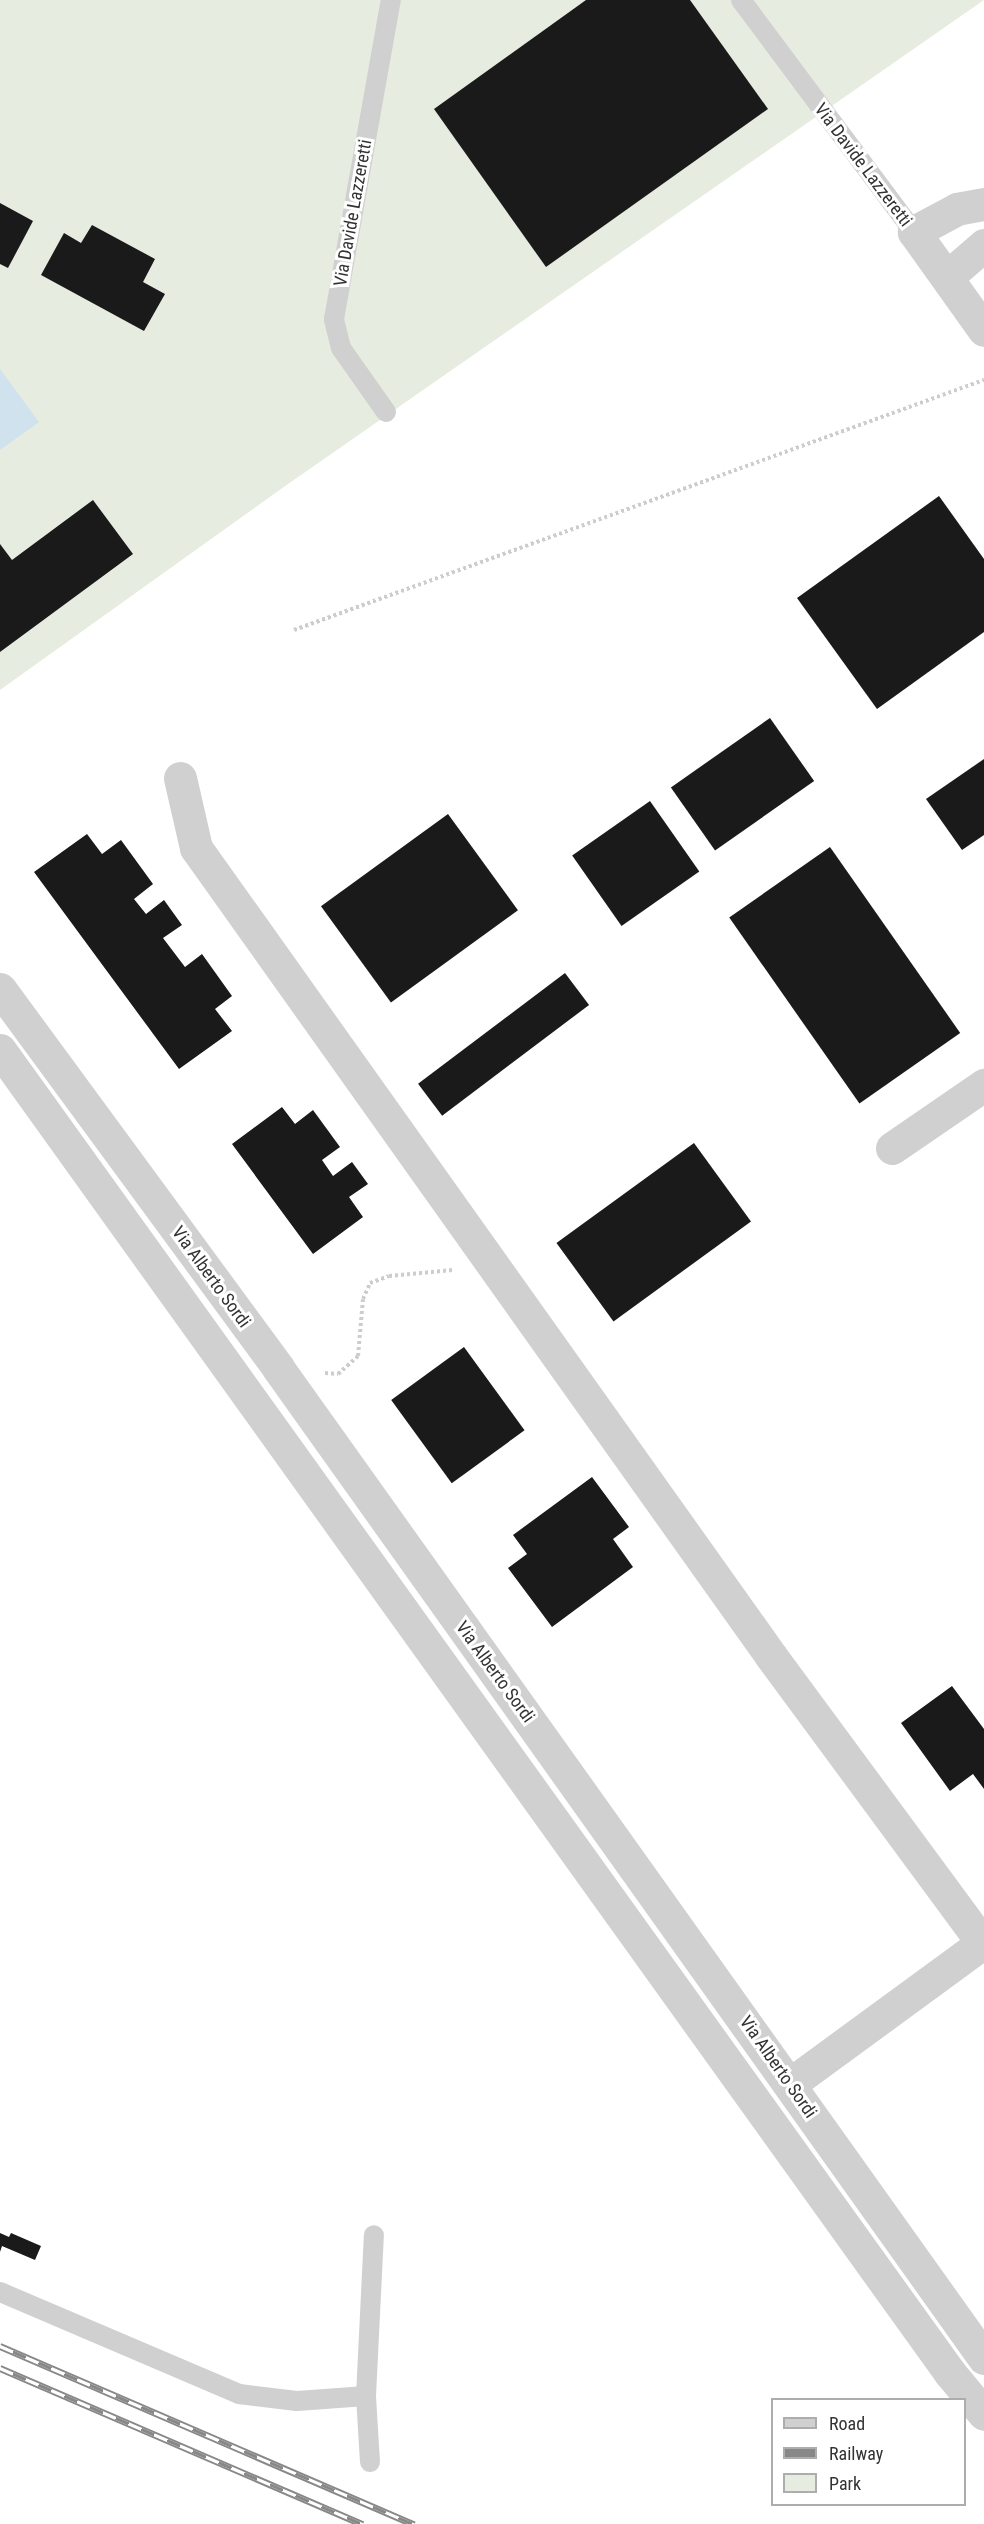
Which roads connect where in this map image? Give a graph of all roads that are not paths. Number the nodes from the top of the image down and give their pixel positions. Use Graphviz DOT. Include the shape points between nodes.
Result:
graph roads {
  1 [pos="391,0"];
  2 [pos="741,0"];
  3 [pos="984,204"];
  4 [pos="914,232"];
  5 [pos="984,245"];
  6 [pos="948,276"];
  7 [pos="984,330"];
  8 [pos="386,412"];
  9 [pos="180,778"];
  10 [pos="0,989"];
  11 [pos="0,1050"];
  12 [pos="984,1085"];
  13 [pos="892,1148"];
  14 [pos="983,1944"];
  15 [pos="790,2084"];
  16 [pos="374,2235"];
  17 [pos="0,2292"];
  18 [pos="984,2358"];
  19 [pos="366,2396"];
  20 [pos="984,2414"];
  21 [pos="370,2462"];
  1 -- 8 [label="lane, Via Davide Lazzeretti" via="334,320 340,348"];
  2 -- 4 [label="lane, Via Davide Lazzeretti"];
  3 -- 4 [label="street" via="957,209"];
  4 -- 6 [label="street, Via Davide Lazzeretti"];
  5 -- 6 [label="street"];
  6 -- 7 [label="street, Via Davide Lazzeretti"];
  9 -- 14 [label="street" via="196,848 771,1656"];
  10 -- 15 [label="street, Via Alberto Sordi" via="278,1368"];
  11 -- 20 [label="street, Via Alberto Sordi" via="943,2363"];
  12 -- 13 [label="street"];
  14 -- 15 [label="street"];
  15 -- 18 [label="street, Via Alberto Sordi"];
  16 -- 19 [label="lane"];
  17 -- 19 [label="lane" via="239,2394 297,2401"];
  19 -- 21 [label="lane"];
}
